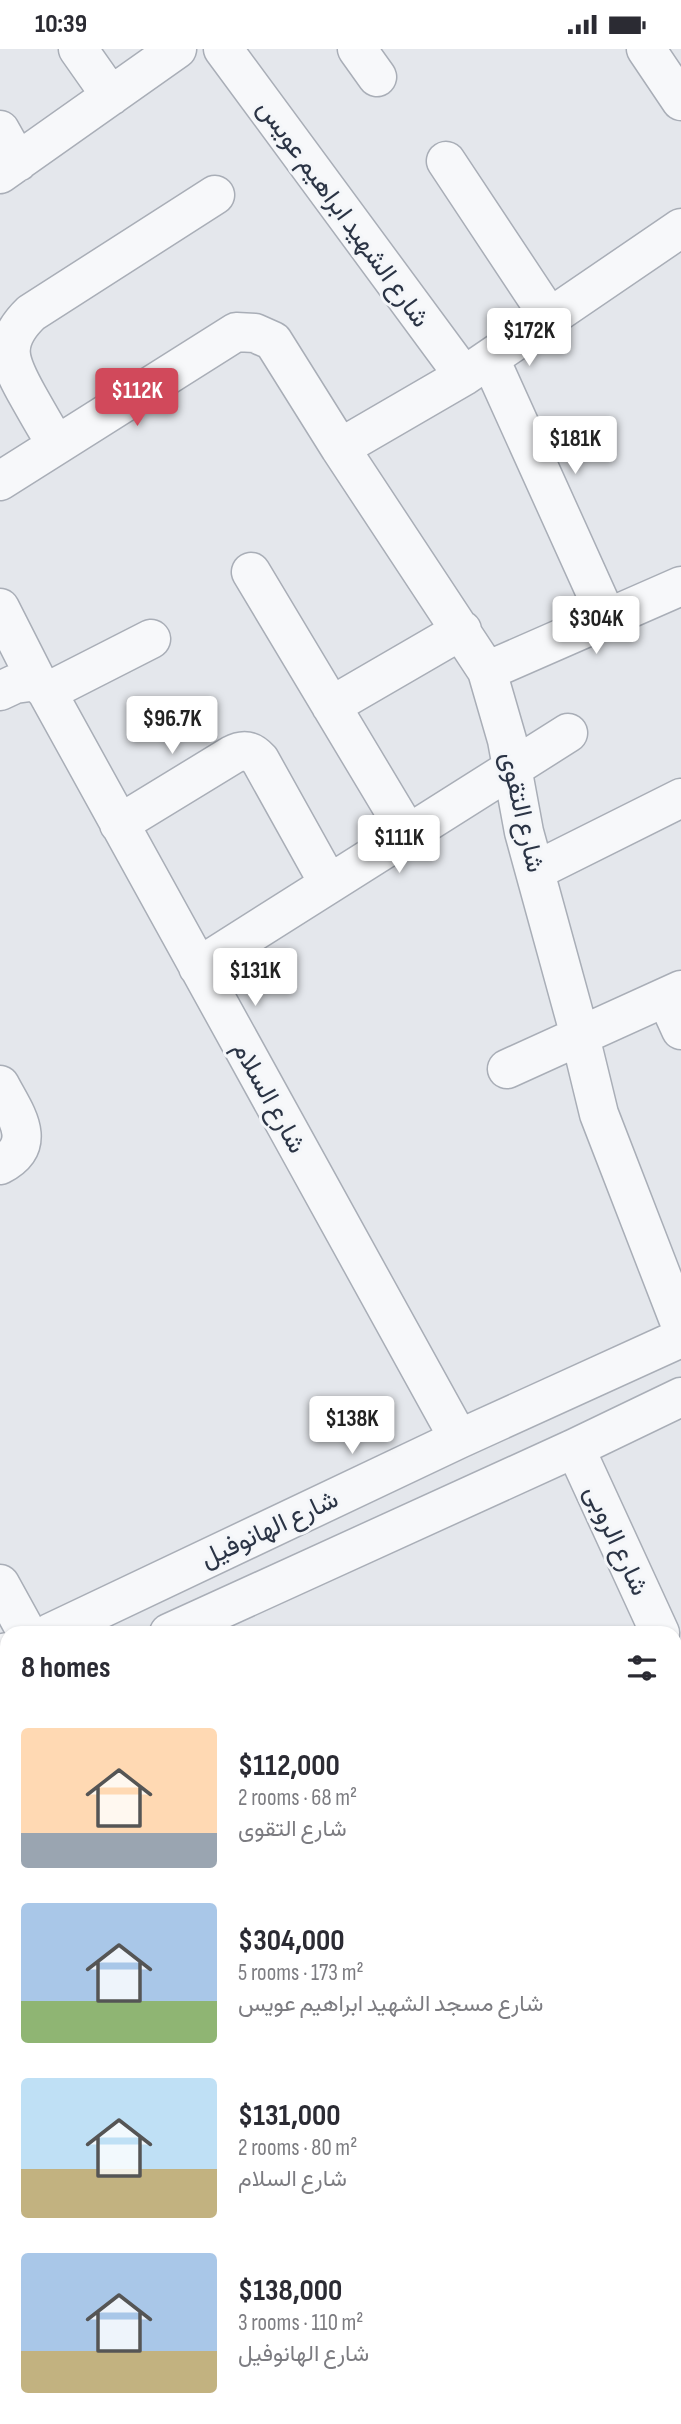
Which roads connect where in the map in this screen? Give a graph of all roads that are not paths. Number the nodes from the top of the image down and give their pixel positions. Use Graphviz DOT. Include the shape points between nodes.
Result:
graph roads {
  1 [pos="78,49"];
  2 [pos="177,49"];
  3 [pos="223,49"];
  4 [pos="646,49"];
  5 [pos="111,96"];
  6 [pos="681,101"];
  7 [pos="6,155"];
  8 [pos="446,161"];
  9 [pos="215,195"];
  10 [pos="681,228"];
  11 [pos="550,318"];
  12 [pos="477,368"];
  13 [pos="56,444"];
  14 [pos="340,448"];
  15 [pos="0,481"];
  16 [pos="251,572"];
  17 [pos="681,586"];
  18 [pos="0,608"];
  19 [pos="607,618"];
  20 [pos="462,630"];
  21 [pos="150,639"];
  22 [pos="487,671"];
  23 [pos="42,686"];
  24 [pos="0,691"];
  25 [pos="331,706"];
  26 [pos="568,733"];
  27 [pos="513,768"];
  28 [pos="681,798"];
  29 [pos="120,824"];
  30 [pos="408,834"];
  31 [pos="535,871"];
  32 [pos="329,884"];
  33 [pos="198,967"];
  34 [pos="676,1005"];
  35 [pos="580,1036"];
  36 [pos="507,1069"];
  37 [pos="0,1085"];
  38 [pos="0,1165"];
  39 [pos="681,1326"];
  40 [pos="681,1338"];
  41 [pos="681,1398"];
  42 [pos="458,1439"];
  43 [pos="575,1448"];
  44 [pos="0,1584"];
  45 [pos="23,1626"];
  46 [pos="65,1626"];
  47 [pos="184,1626"];
  48 [pos="657,1626"];
  1 -- 5 [label="street"];
  2 -- 5 [label="street"];
  3 -- 12 [label="street, شارع الشهيد ابراهيم عويس"];
  4 -- 6 [label="street"];
  5 -- 7 [label="street"];
  8 -- 11 [label="street"];
  9 -- 13 [label="street" via="19,323 9,351 11,366"];
  10 -- 11 [label="street"];
  11 -- 12 [label="street"];
  12 -- 14 [label="street"];
  12 -- 19 [label="street, شارع الشهيد ابراهيم عويس"];
  13 -- 14 [label="street, شارع التقوى" via="236,332 255,333 273,341"];
  13 -- 15 [label="street"];
  14 -- 20 [label="street, شارع التقوى"];
  16 -- 25 [label="street"];
  17 -- 19 [label="street"];
  18 -- 23 [label="street, شارع السلام"];
  19 -- 22 [label="street"];
  20 -- 22 [label="street, شارع التقوى"];
  20 -- 25 [label="street"];
  21 -- 23 [label="street"];
  22 -- 27 [label="street, شارع التقوى"];
  23 -- 24 [label="street" via="15,684"];
  23 -- 29 [label="street, شارع السلام"];
  25 -- 30 [label="street"];
  26 -- 27 [label="street"];
  27 -- 30 [label="street"];
  27 -- 31 [label="street, شارع التقوى"];
  28 -- 31 [label="street"];
  29 -- 32 [label="street" via="247,750 260,760"];
  29 -- 33 [label="street, شارع السلام"];
  30 -- 32 [label="street"];
  31 -- 35 [label="street, شارع التقوى"];
  32 -- 33 [label="street"];
  33 -- 42 [label="street, شارع السلام"];
  34 -- 35 [label="street"];
  35 -- 36 [label="street"];
  35 -- 39 [label="street, شارع التقوى" via="604,1132"];
  37 -- 38 [label="street" via="23,1135 14,1157"];
  40 -- 42 [label="street, شارع الهانوفيل"];
  41 -- 43 [label="street, شارع الهانوفيل"];
  42 -- 46 [label="street, شارع الهانوفيل"];
  43 -- 47 [label="street, شارع الهانوفيل"];
  43 -- 48 [label="street, شارع الروبى"];
  44 -- 45 [label="street"];
}
